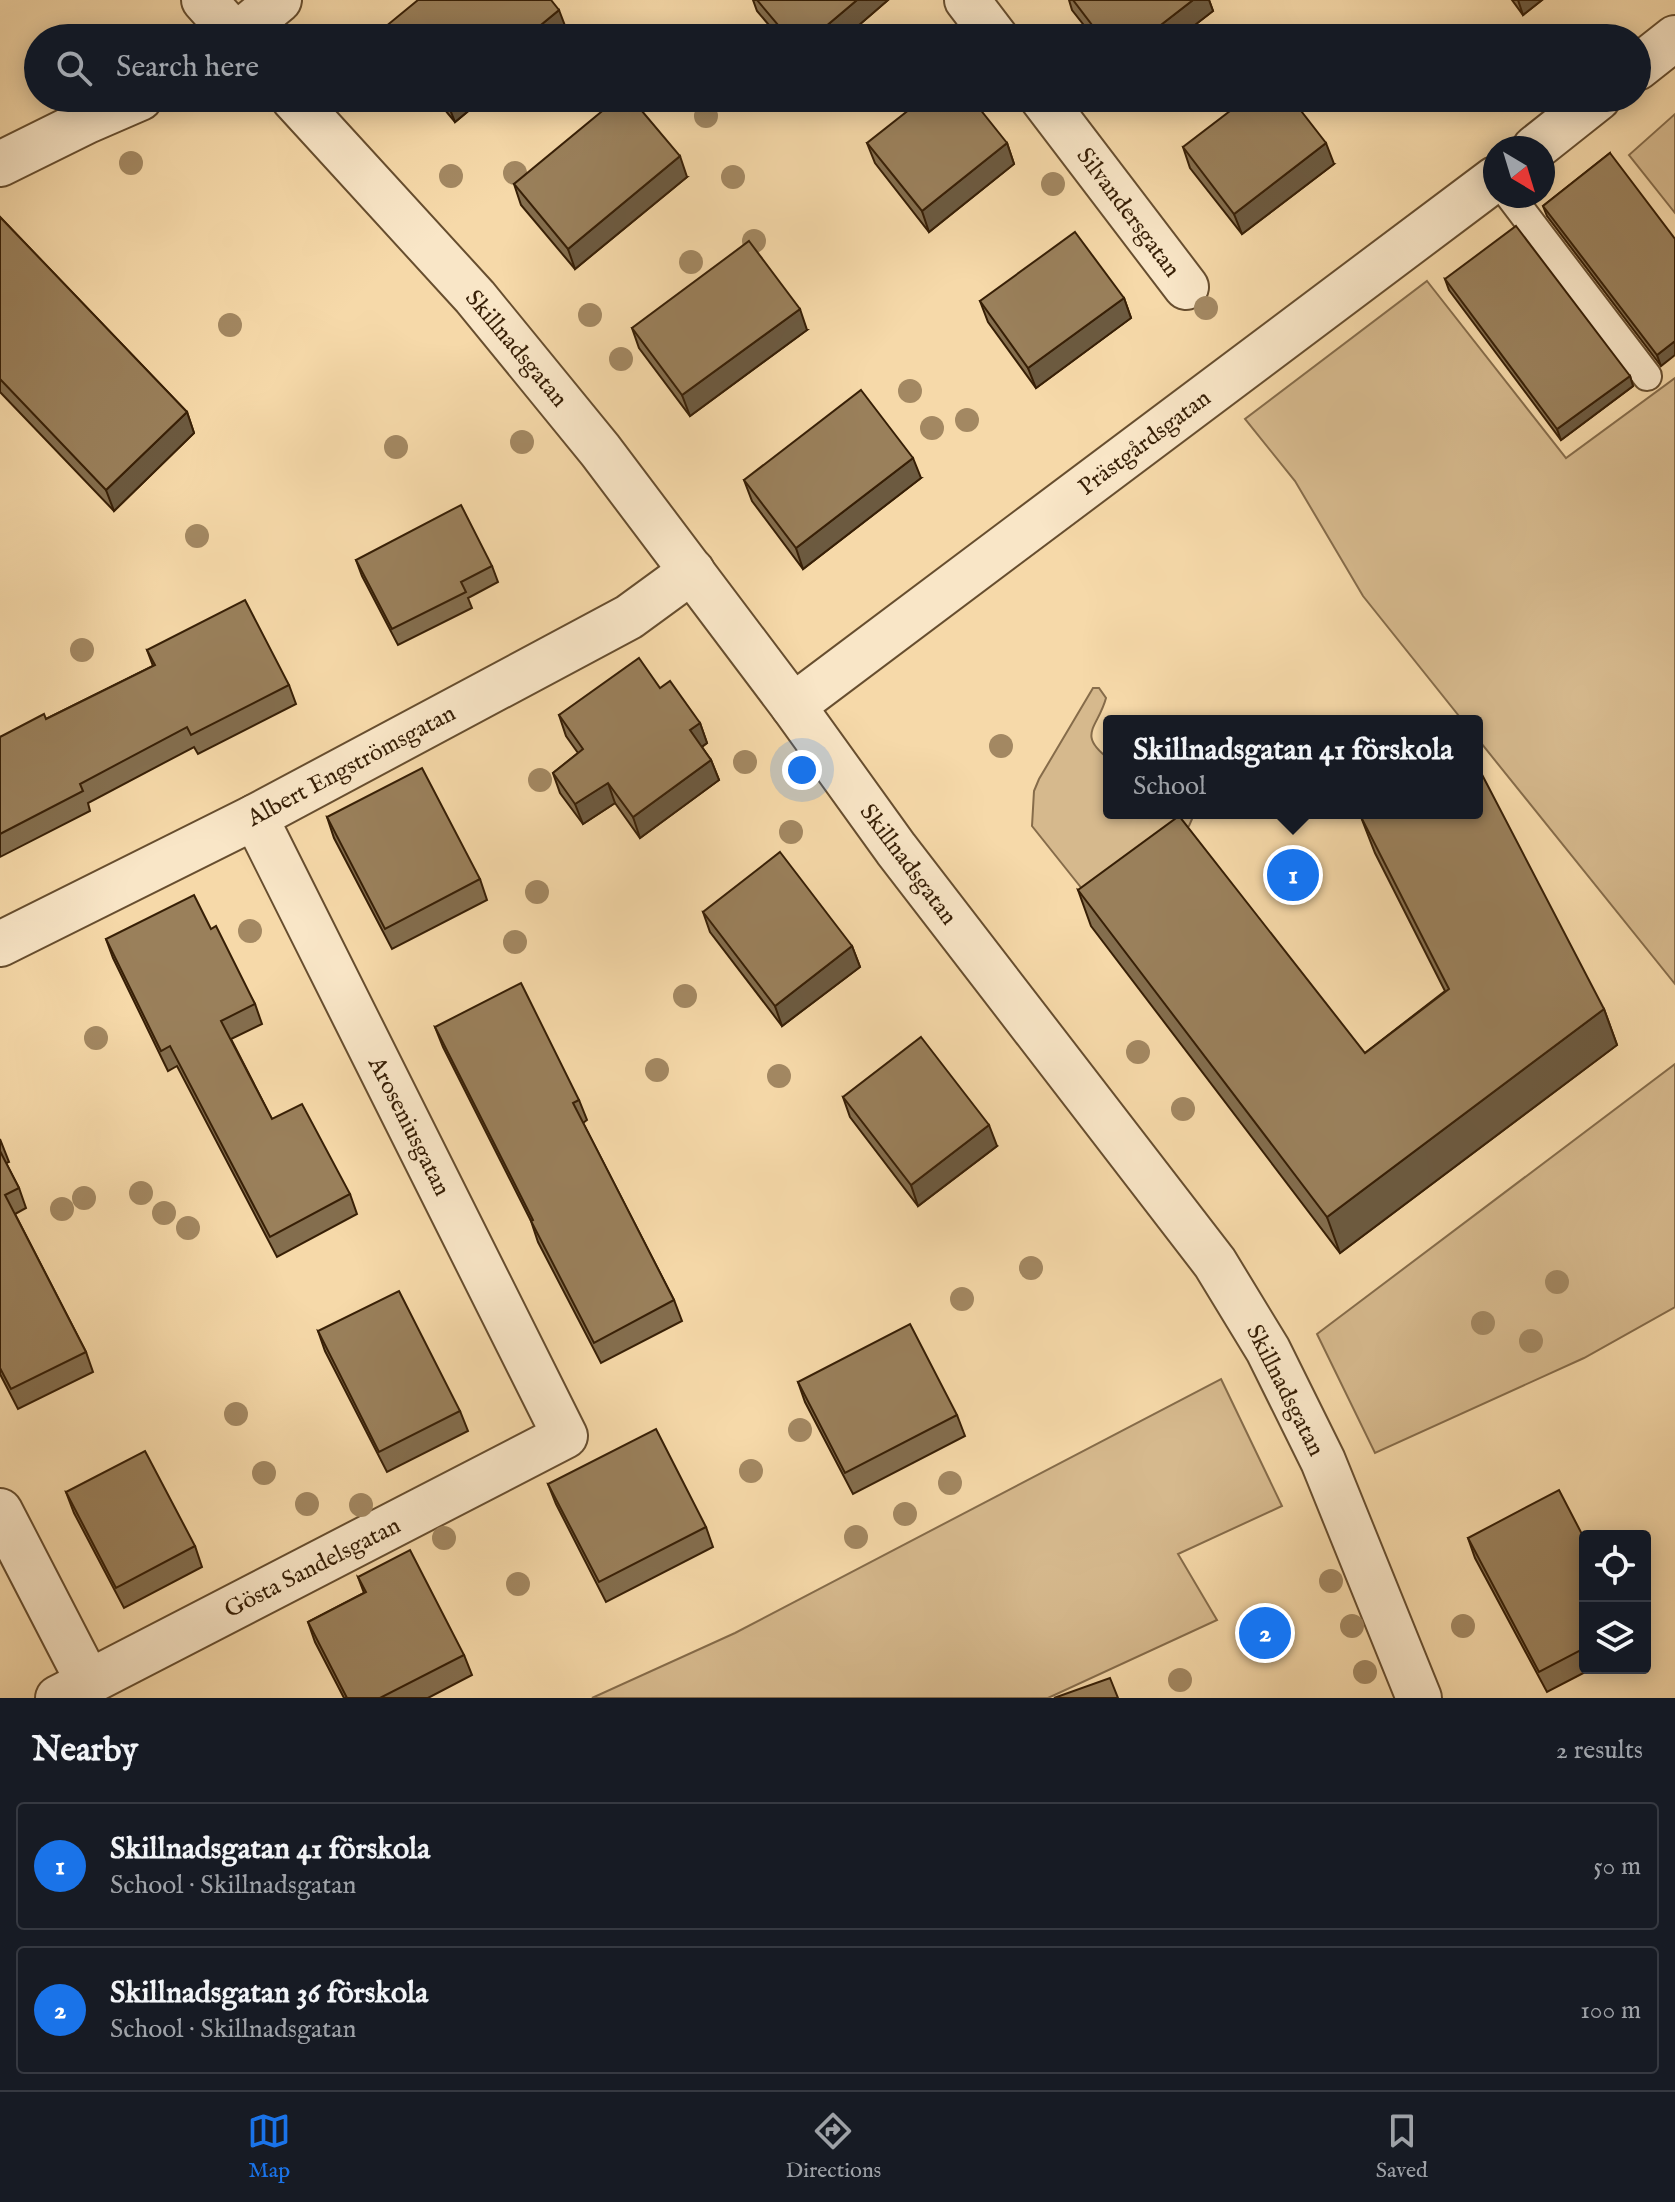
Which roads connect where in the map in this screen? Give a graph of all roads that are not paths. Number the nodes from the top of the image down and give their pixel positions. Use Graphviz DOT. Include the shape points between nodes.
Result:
graph roads {
  1 [pos="204,0"];
  2 [pos="279,0"];
  3 [pos="967,0"];
  4 [pos="224,24"];
  5 [pos="250,24"];
  6 [pos="985,24"];
  7 [pos="1675,38"];
  8 [pos="1651,57"];
  9 [pos="110,112"];
  10 [pos="306,112"];
  11 [pos="1053,112"];
  12 [pos="1580,112"];
  13 [pos="1550,136"];
  14 [pos="0,164"];
  15 [pos="1483,188"];
  16 [pos="1519,208"];
  17 [pos="1186,287"];
  18 [pos="1647,376"];
  19 [pos="692,571"];
  20 [pos="793,706"];
  21 [pos="255,817"];
  22 [pos="0,944"];
  23 [pos="565,1436"];
  24 [pos="0,1511"];
  25 [pos="74,1690"];
  26 [pos="1419,1698"];
  1 -- 4 [label="street"];
  2 -- 5 [label="street"];
  3 -- 6 [label="street"];
  7 -- 8 [label="street"];
  9 -- 14 [label="street"];
  10 -- 19 [label="street, Skillnadsgatan" via="475,297"];
  11 -- 17 [label="street, Silvandersgatan"];
  12 -- 13 [label="street"];
  15 -- 20 [label="street, Prästgårdsgatan"];
  16 -- 18 [label="lane"];
  19 -- 20 [label="street, Skillnadsgatan"];
  19 -- 21 [label="street, Albert Engströmsgatan" via="629,617"];
  20 -- 26 [label="street, Skillnadsgatan" via="896,849 1215,1263 1268,1350 1323,1461"];
  21 -- 22 [label="street, Albert Engströmsgatan"];
  21 -- 23 [label="street, Aroseniusgatan"];
  23 -- 25 [label="street, Gösta Sandelsgatan"];
  24 -- 25 [label="street"];
}
